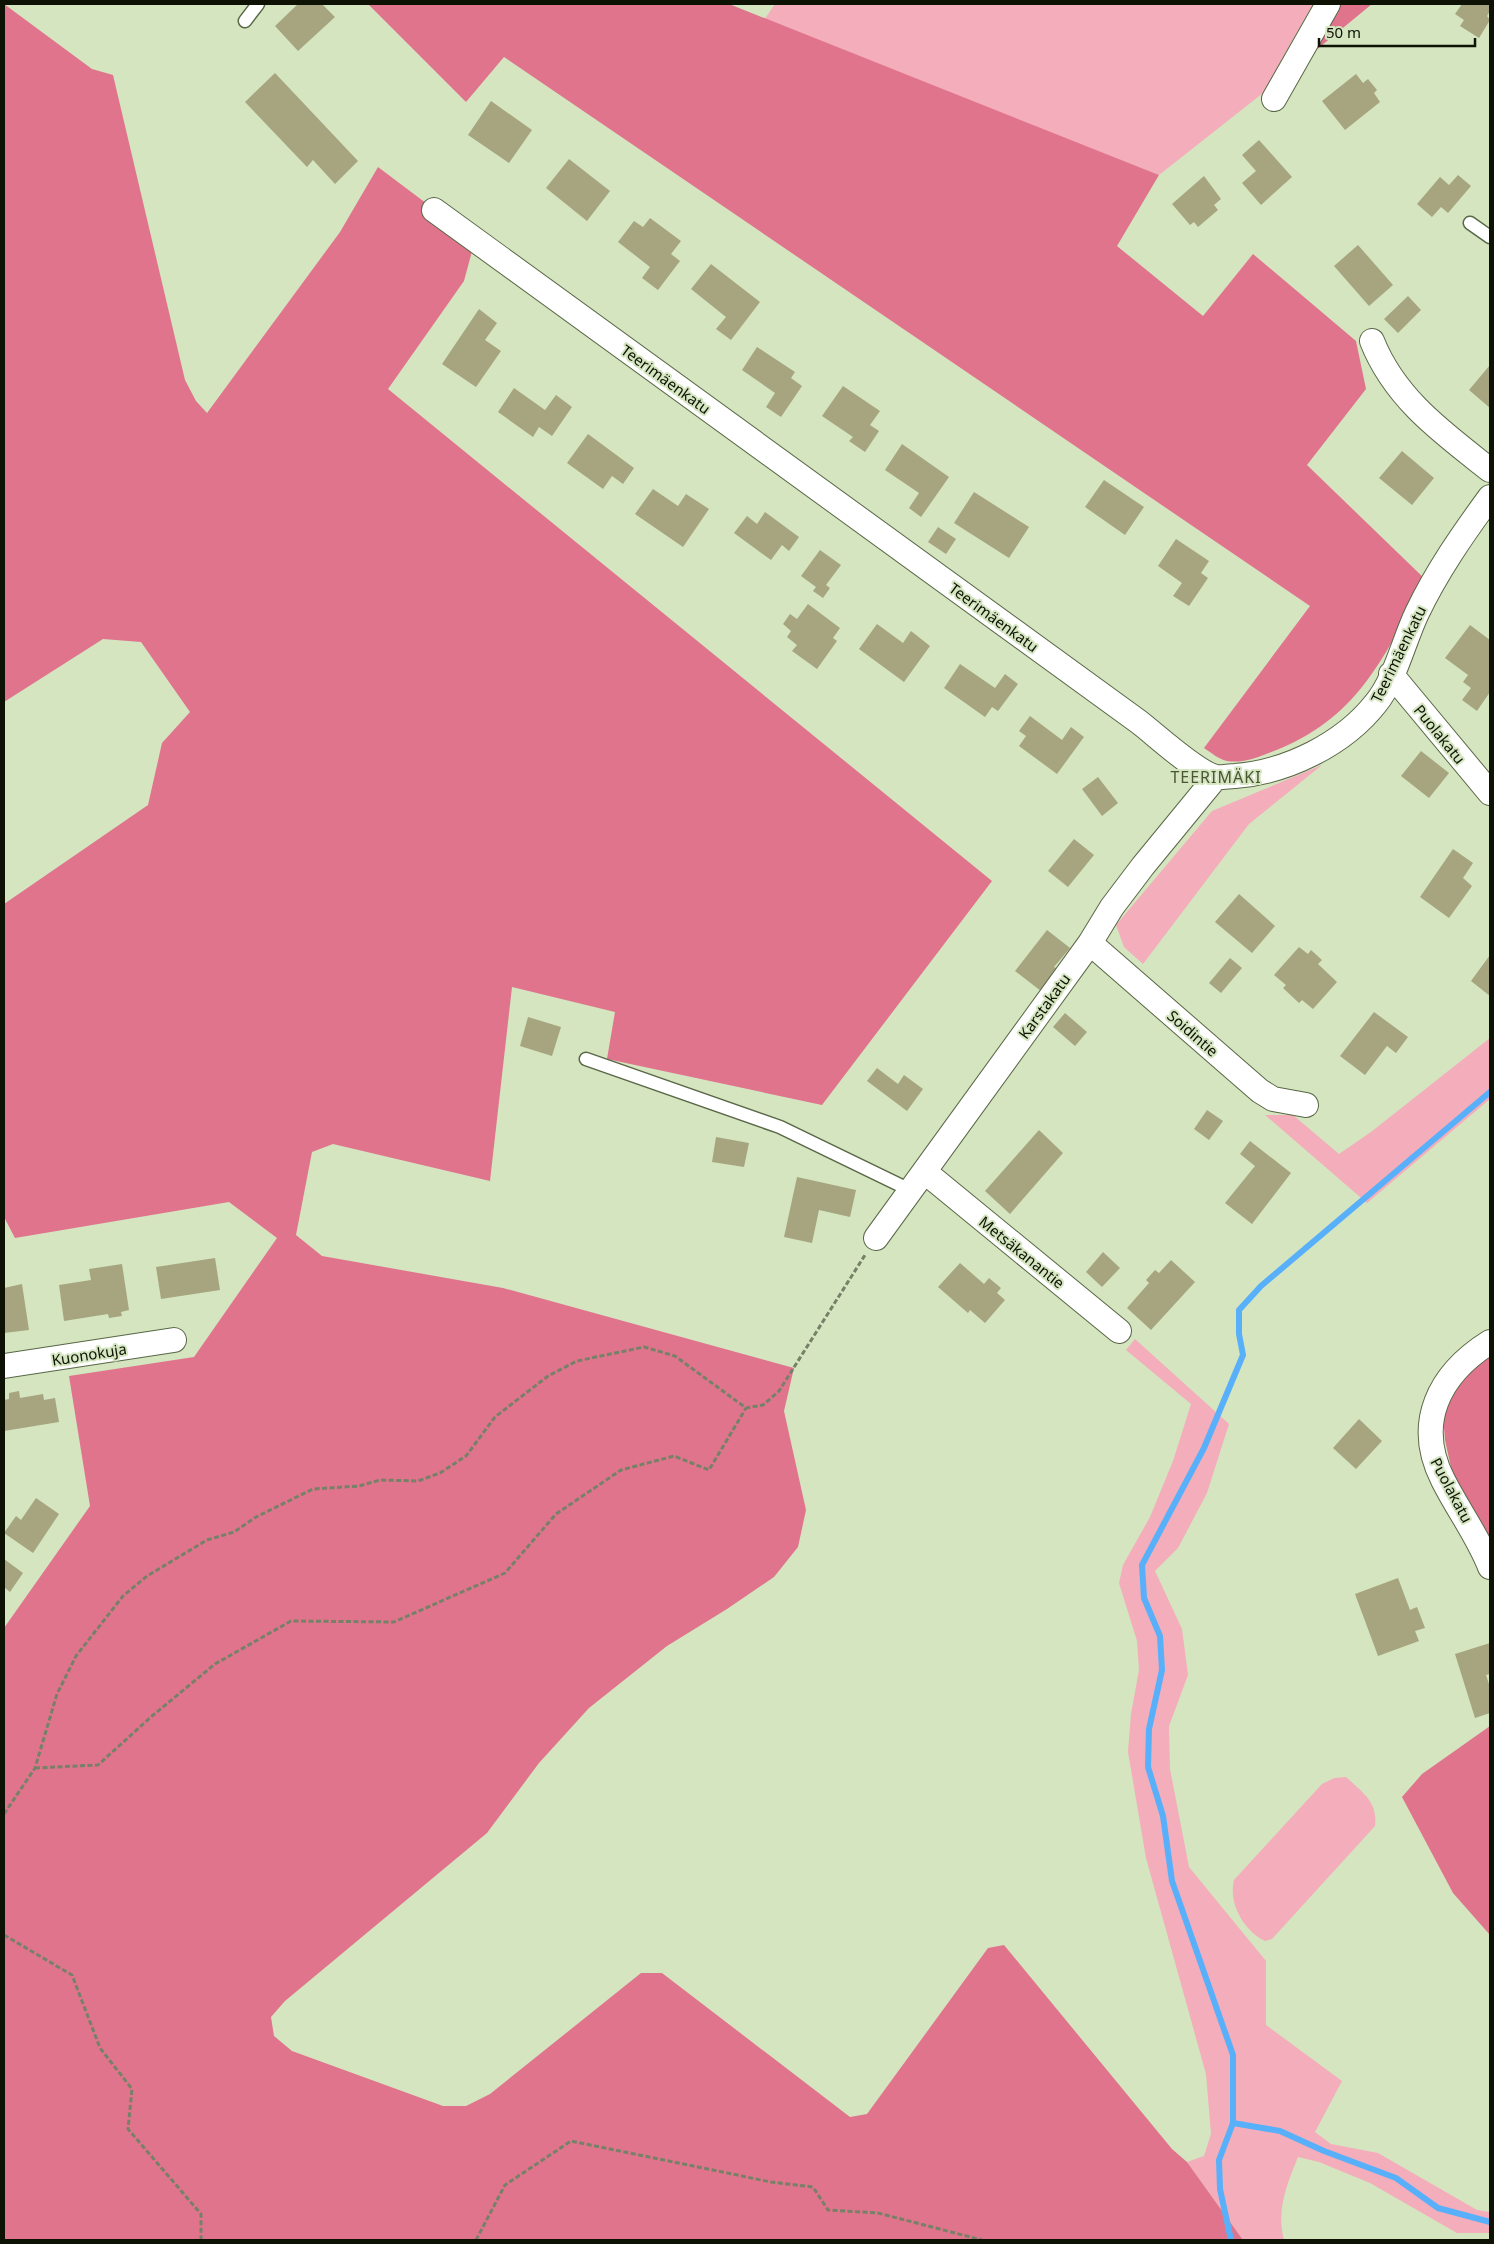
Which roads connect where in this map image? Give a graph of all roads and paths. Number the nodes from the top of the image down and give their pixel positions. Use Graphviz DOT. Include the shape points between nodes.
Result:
graph roads {
  1 [pos="258,4"];
  2 [pos="1328,4"];
  3 [pos="245,22"];
  4 [pos="1274,99"];
  5 [pos="434,210"];
  6 [pos="1470,223"];
  7 [pos="1490,237"];
  8 [pos="1372,341"];
  9 [pos="1490,470"];
  10 [pos="1490,497"];
  11 [pos="1391,674"];
  12 [pos="1216,777"];
  13 [pos="1490,793"];
  14 [pos="1090,943"];
  15 [pos="586,1058"];
  16 [pos="1306,1105"];
  17 [pos="925,1172"];
  18 [pos="910,1190"];
  19 [pos="876,1238"];
  20 [pos="1119,1331"];
  21 [pos="174,1340"];
  22 [pos="1490,1342"];
  23 [pos="4,1366"];
  24 [pos="746,1408"];
  25 [pos="1490,1568"];
  26 [pos="35,1768"];
  27 [pos="4,1814"];
  28 [pos="4,1934"];
  29 [pos="201,2240"];
  30 [pos="476,2240"];
  31 [pos="982,2240"];
  1 -- 3 [label="lane"];
  2 -- 4 [label="street"];
  5 -- 12 [label="street, Teerimäenkatu" via="1198,768"];
  6 -- 7 [label="lane"];
  8 -- 9 [label="street" via="1391,379 1417,409"];
  10 -- 11 [label="street, Teerimäenkatu" via="1433,581"];
  11 -- 12 [label="street, Teerimäenkatu" via="1378,701 1338,739 1312,753 1255,774"];
  11 -- 13 [label="street, Puolakatu"];
  12 -- 14 [label="street, Karstakatu" via="1143,866"];
  14 -- 16 [label="street, Soidintie" via="1260,1091 1273,1099"];
  14 -- 17 [label="street, Karstakatu"];
  15 -- 18 [label="lane" via="780,1127"];
  17 -- 18 [label="street, Karstakatu"];
  17 -- 20 [label="street, Metsäkanantie"];
  18 -- 19 [label="street, Karstakatu"];
  19 -- 24 [label="path" via="779,1392 763,1404"];
  21 -- 23 [label="street, Kuonokuja"];
  22 -- 25 [label="street, Puolakatu" via="1448,1378 1436,1400 1432,1427 1432,1454"];
  24 -- 26 [label="path" via="709,1470 674,1456 621,1470 556,1514 505,1573 394,1622 292,1621 215,1664 98,1765"];
  24 -- 26 [label="path" via="675,1356 644,1347 577,1360 548,1376 495,1418 466,1456 440,1473 418,1481 380,1480 359,1486 313,1490 256,1517 234,1532 207,1540 147,1576 123,1596 76,1656 57,1694"];
  26 -- 27 [label="path"];
  28 -- 29 [label="path" via="72,1974 100,2048 132,2089 128,2129 201,2214"];
  30 -- 31 [label="path" via="505,2185 571,2141 771,2182 813,2187 828,2210 878,2213"];
}
